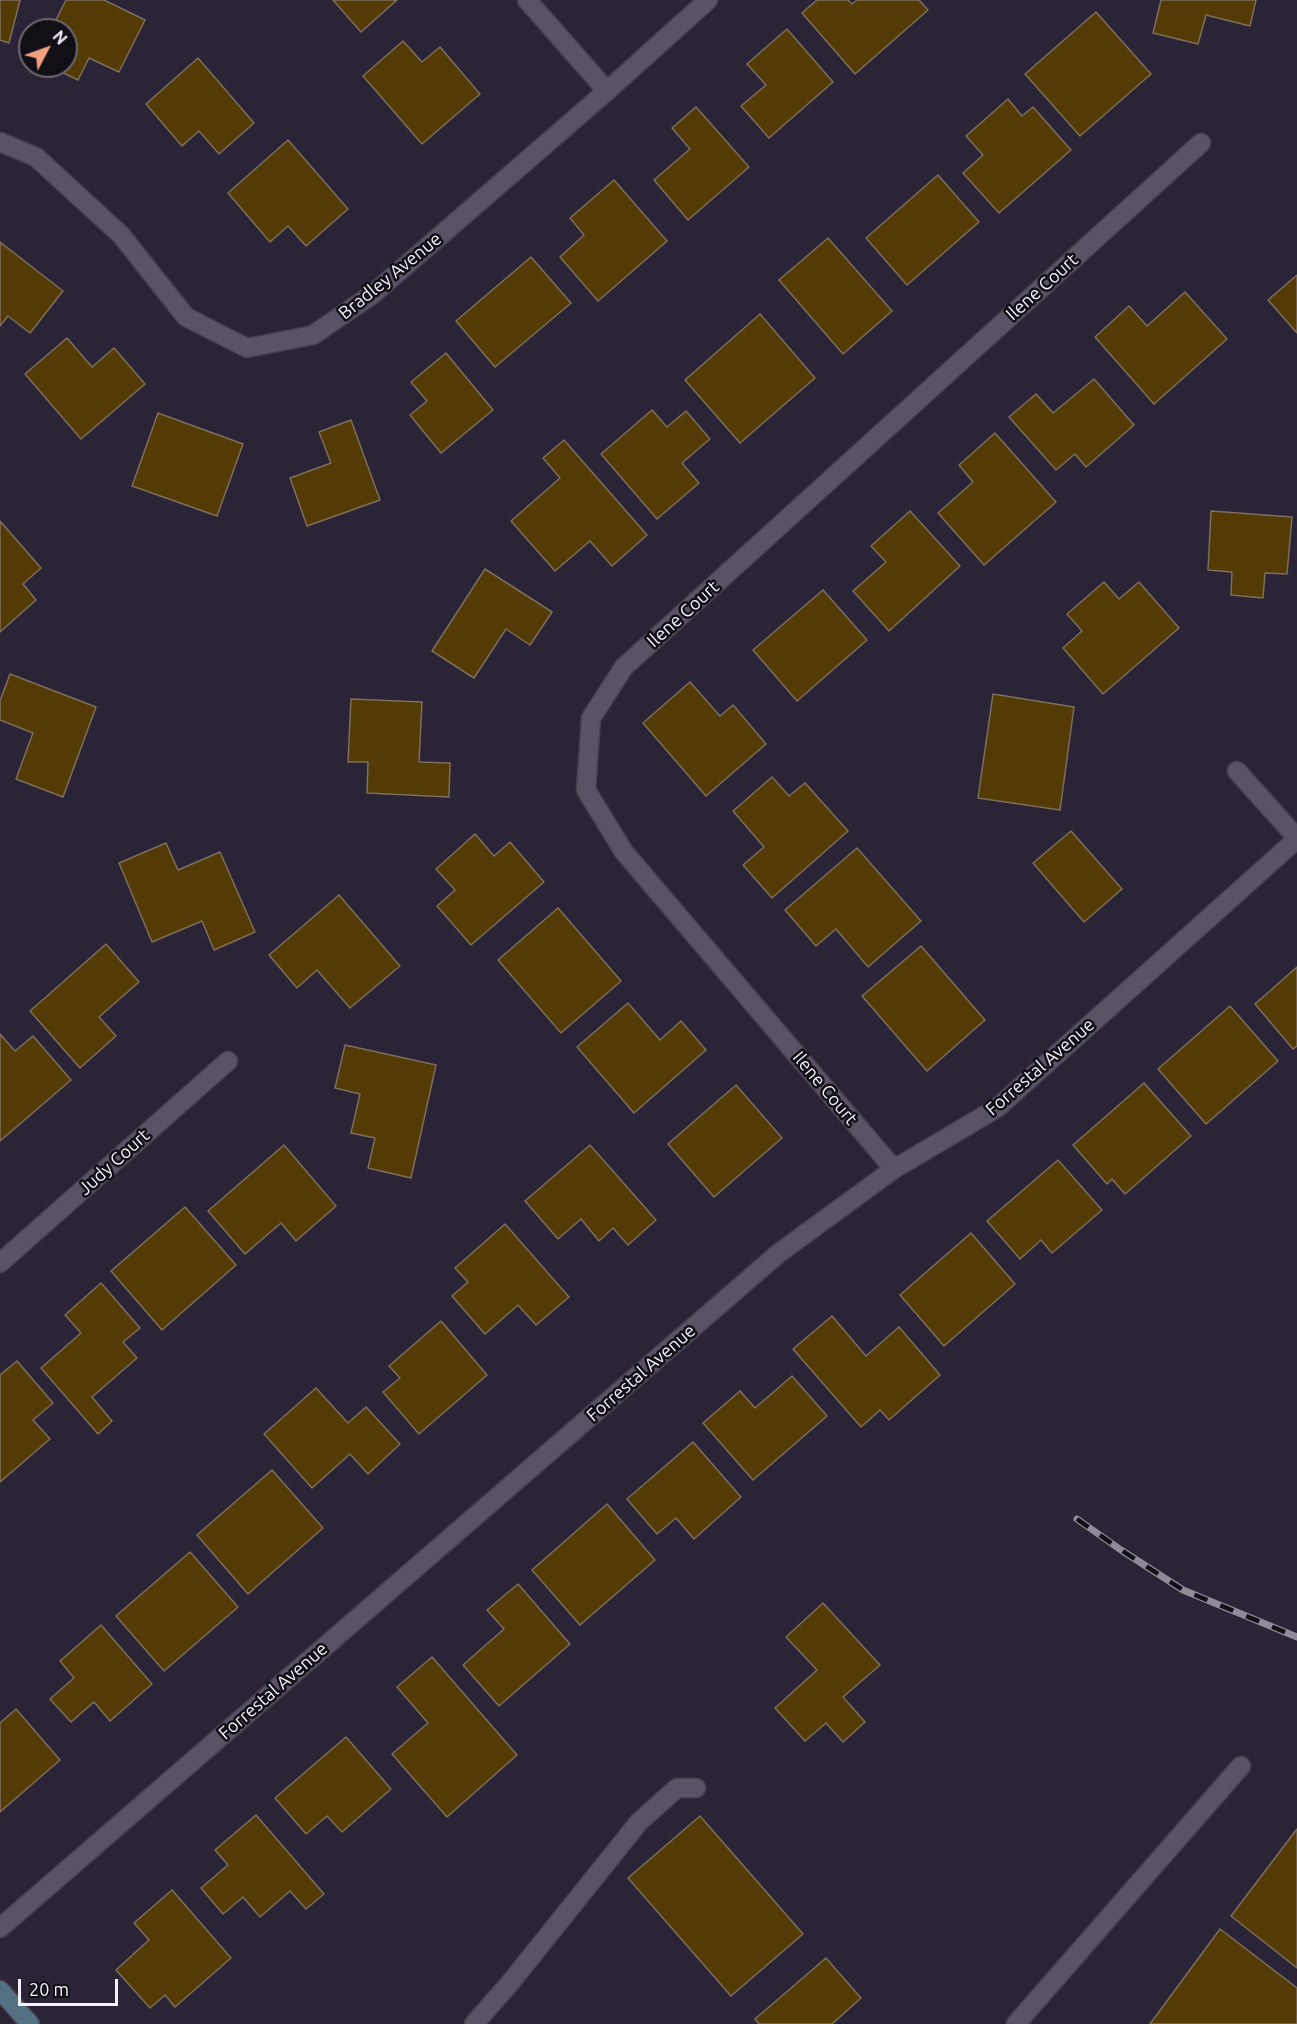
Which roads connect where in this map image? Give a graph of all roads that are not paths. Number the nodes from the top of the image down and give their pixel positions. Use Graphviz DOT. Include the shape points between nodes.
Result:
graph roads {
  1 [pos="527,0"];
  2 [pos="708,0"];
  3 [pos="607,91"];
  4 [pos="0,142"];
  5 [pos="1201,143"];
  6 [pos="1237,771"];
  7 [pos="1297,839"];
  8 [pos="228,1061"];
  9 [pos="894,1169"];
  10 [pos="0,1263"];
  11 [pos="1241,1766"];
  12 [pos="696,1788"];
  13 [pos="0,1928"];
  14 [pos="0,1990"];
  15 [pos="30,2024"];
  16 [pos="474,2024"];
  17 [pos="1016,2024"];
  1 -- 3 [label="street"];
  2 -- 3 [label="street, Bradley Avenue"];
  3 -- 4 [label="street, Bradley Avenue" via="373,294 313,335 247,348 186,317 121,235 36,157"];
  5 -- 9 [label="street, Ilene Court" via="624,668 591,718 586,790 624,852"];
  6 -- 7 [label="street"];
  7 -- 9 [label="street, Forrestal Avenue" via="997,1108"];
  8 -- 10 [label="street, Judy Court"];
  9 -- 13 [label="street, Forrestal Avenue" via="779,1253"];
  11 -- 17 [label="street"];
  12 -- 16 [label="street" via="677,1788 639,1822"];
  14 -- 15 [label="street"];
}
